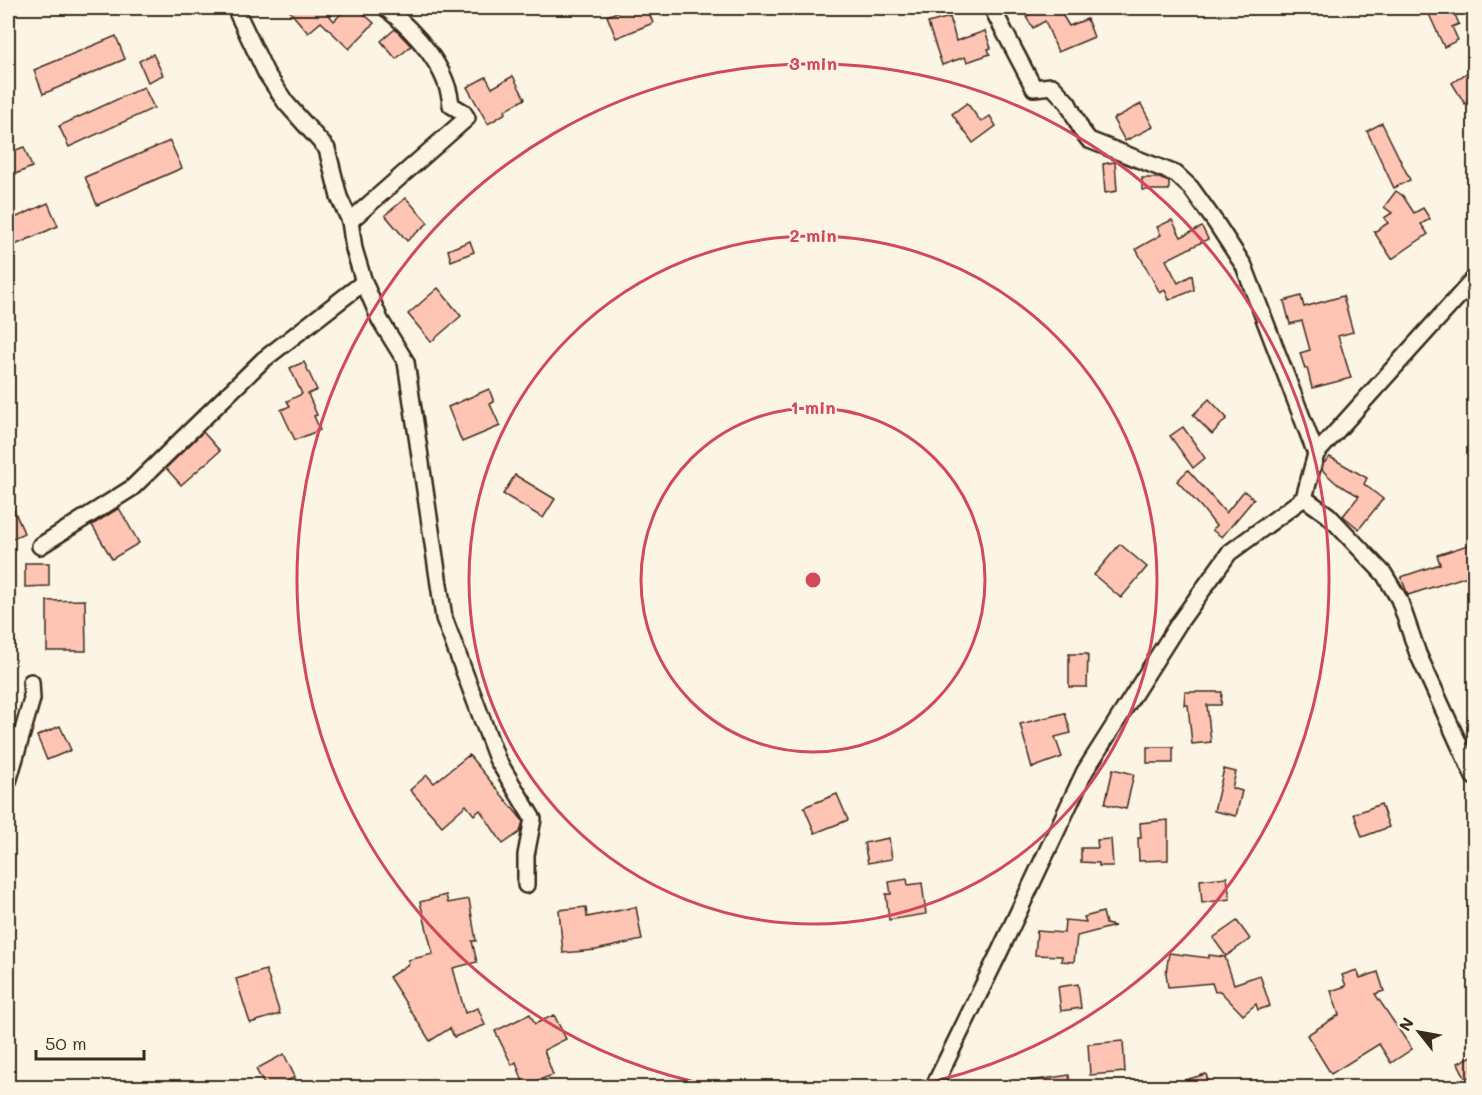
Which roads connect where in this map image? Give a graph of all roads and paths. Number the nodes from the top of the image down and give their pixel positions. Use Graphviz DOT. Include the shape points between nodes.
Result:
graph roads {
  1 [pos="386,8"];
  2 [pos="992,8"];
  3 [pos="241,10"];
  4 [pos="350,221"];
  5 [pos="1474,279"];
  6 [pos="364,282"];
  7 [pos="1316,454"];
  8 [pos="1304,498"];
  9 [pos="40,546"];
  10 [pos="32,682"];
  11 [pos="1474,777"];
  12 [pos="8,782"];
  13 [pos="526,885"];
  14 [pos="933,1088"];
  1 -- 4 [label="street" via="432,54 451,105 467,118"];
  2 -- 7 [label="street" via="1034,88 1052,86 1068,104 1089,140 1176,174 1191,188 1244,266"];
  3 -- 4 [label="street" via="266,73 286,103 327,149 339,197"];
  4 -- 6 [label="street"];
  5 -- 7 [label="street"];
  6 -- 9 [label="street" via="263,360 132,488"];
  6 -- 13 [label="street" via="380,320 406,362 444,618 497,759 533,819 526,855"];
  7 -- 8 [label="street"];
  8 -- 11 [label="street" via="1328,515 1384,574 1399,599 1418,654"];
  8 -- 14 [label="street" via="1228,553 1084,771"];
  10 -- 12 [label="street" via="32,699"];
}
